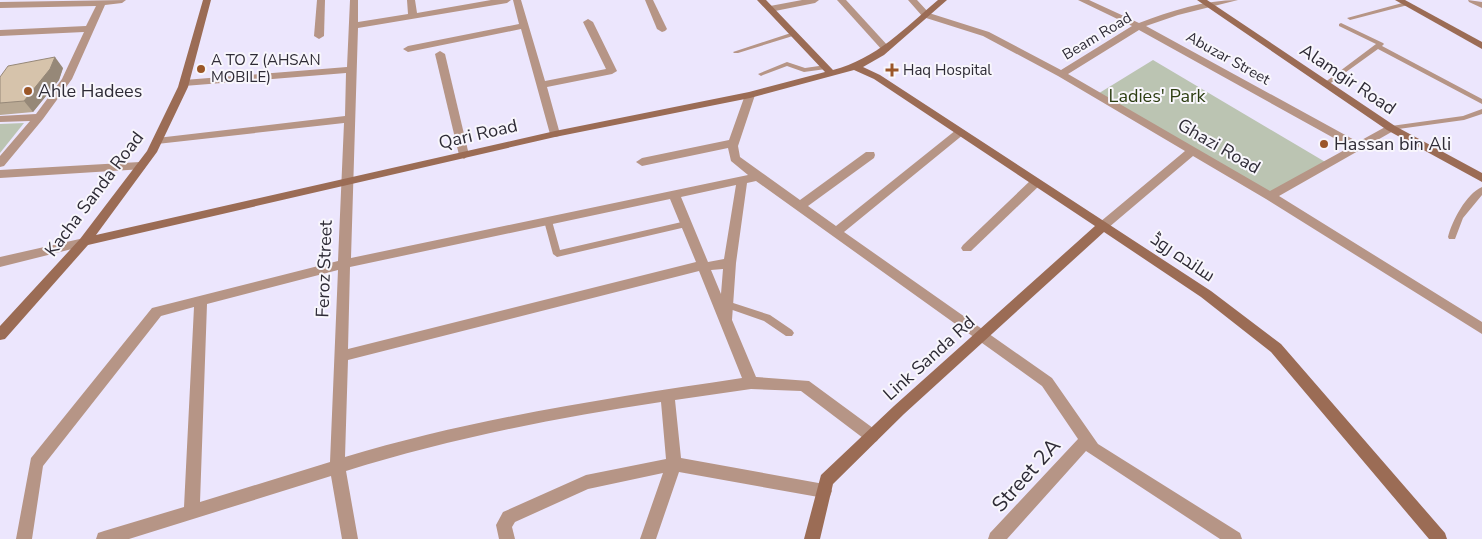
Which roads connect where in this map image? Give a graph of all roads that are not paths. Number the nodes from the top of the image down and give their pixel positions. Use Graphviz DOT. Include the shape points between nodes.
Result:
graph roads {
  1 [pos="122,0"];
  2 [pos="207,0"];
  3 [pos="321,0"];
  4 [pos="354,0"];
  5 [pos="412,0"];
  6 [pos="507,0"];
  7 [pos="517,0"];
  8 [pos="649,0"];
  9 [pos="761,0"];
  10 [pos="815,0"];
  11 [pos="841,0"];
  12 [pos="912,0"];
  13 [pos="943,0"];
  14 [pos="1082,0"];
  15 [pos="1201,0"];
  16 [pos="1234,0"];
  17 [pos="1472,0"];
  18 [pos="102,1"];
  19 [pos="1403,2"];
  20 [pos="459,4"];
  21 [pos="0,5"];
  22 [pos="1482,5"];
  23 [pos="1210,6"];
  24 [pos="770,10"];
  25 [pos="926,14"];
  26 [pos="413,16"];
  27 [pos="1350,18"];
  28 [pos="588,22"];
  29 [pos="1341,25"];
  30 [pos="354,26"];
  31 [pos="524,26"];
  32 [pos="1139,26"];
  33 [pos="90,29"];
  34 [pos="662,29"];
  35 [pos="0,33"];
  36 [pos="794,34"];
  37 [pos="318,36"];
  38 [pos="1482,46"];
  39 [pos="1379,47"];
  40 [pos="408,49"];
  41 [pos="886,49"];
  42 [pos="736,52"];
  43 [pos="440,54"];
  44 [pos="855,67"];
  45 [pos="352,70"];
  46 [pos="828,70"];
  47 [pos="761,74"];
  48 [pos="1061,74"];
  49 [pos="184,83"];
  50 [pos="1326,84"];
  51 [pos="541,85"];
  52 [pos="750,95"];
  53 [pos="1482,102"];
  54 [pos="1482,112"];
  55 [pos="39,117"];
  56 [pos="0,119"];
  57 [pos="350,119"];
  58 [pos="1391,128"];
  59 [pos="960,132"];
  60 [pos="555,134"];
  61 [pos="157,141"];
  62 [pos="734,143"];
  63 [pos="1357,146"];
  64 [pos="1192,150"];
  65 [pos="464,155"];
  66 [pos="870,155"];
  67 [pos="642,162"];
  68 [pos="0,163"];
  69 [pos="140,166"];
  70 [pos="0,174"];
  71 [pos="757,177"];
  72 [pos="1482,178"];
  73 [pos="742,180"];
  74 [pos="348,181"];
  75 [pos="1036,182"];
  76 [pos="1482,190"];
  77 [pos="674,194"];
  78 [pos="1270,196"];
  79 [pos="800,206"];
  80 [pos="548,221"];
  81 [pos="686,224"];
  82 [pos="1104,224"];
  83 [pos="836,232"];
  84 [pos="1452,237"];
  85 [pos="84,242"];
  86 [pos="967,248"];
  87 [pos="0,262"];
  88 [pos="730,263"];
  89 [pos="344,264"];
  90 [pos="703,266"];
  91 [pos="201,301"];
  92 [pos="727,305"];
  93 [pos="726,322"];
  94 [pos="1482,329"];
  95 [pos="789,333"];
  96 [pos="983,334"];
  97 [pos="0,335"];
  98 [pos="341,356"];
  99 [pos="751,383"];
  100 [pos="667,395"];
  101 [pos="872,436"];
  102 [pos="1087,440"];
  103 [pos="674,464"];
  104 [pos="337,466"];
  105 [pos="824,491"];
  106 [pos="192,512"];
  107 [pos="1227,537"];
  108 [pos="24,539"];
  109 [pos="104,539"];
  110 [pos="350,539"];
  111 [pos="507,539"];
  112 [pos="648,539"];
  113 [pos="812,539"];
  114 [pos="996,539"];
  115 [pos="1438,539"];
  1 -- 18 [label="street"];
  2 -- 49 [label="main road, Kacha Sanda Road"];
  3 -- 37 [label="street"];
  4 -- 30 [label="street, Feroz Street"];
  5 -- 26 [label="street"];
  6 -- 20 [label="street"];
  7 -- 31 [label="street"];
  8 -- 34 [label="street"];
  9 -- 24 [label="main road"];
  10 -- 24 [label="street"];
  11 -- 41 [label="street"];
  12 -- 25 [label="street"];
  13 -- 25 [label="main road, Qari Road"];
  14 -- 32 [label="street, Abuzar Street"];
  15 -- 23 [label="main road, Alamgir Road"];
  16 -- 23 [label="street, Beam Road"];
  17 -- 22 [label="street"];
  18 -- 21 [label="street"];
  18 -- 33 [label="street"];
  19 -- 27 [label="lane"];
  19 -- 38 [label="main road"];
  20 -- 26 [label="street"];
  23 -- 32 [label="street, Beam Road" via="1175,13"];
  23 -- 50 [label="main road, Alamgir Road"];
  24 -- 36 [label="main road"];
  25 -- 41 [label="main road, Qari Road"];
  25 -- 48 [label="street, Ghazi Road" via="986,34"];
  26 -- 30 [label="street"];
  28 -- 51 [label="street" via="612,71"];
  29 -- 39 [label="lane" via="1378,42 1381,44"];
  30 -- 45 [label="street, Feroz Street"];
  31 -- 40 [label="street"];
  31 -- 51 [label="street"];
  32 -- 48 [label="street, Beam Road"];
  32 -- 63 [label="street, Abuzar Street"];
  33 -- 35 [label="street"];
  33 -- 55 [label="street" via="67,79"];
  36 -- 42 [label="lane"];
  36 -- 46 [label="main road"];
  39 -- 50 [label="lane"];
  39 -- 53 [label="lane"];
  41 -- 44 [label="main road, Qari Road"];
  43 -- 65 [label="street"];
  44 -- 46 [label="main road, Qari Road"];
  44 -- 59 [label="main road, ساندہ روڈ" via="877,77"];
  45 -- 49 [label="street"];
  45 -- 57 [label="street, Feroz Street"];
  46 -- 47 [label="lane" via="804,70 787,64"];
  46 -- 52 [label="main road, Qari Road"];
  48 -- 64 [label="street, Ghazi Road"];
  49 -- 61 [label="main road, Kacha Sanda Road"];
  50 -- 58 [label="main road, Alamgir Road"];
  51 -- 60 [label="street"];
  52 -- 60 [label="main road, Qari Road"];
  52 -- 62 [label="street"];
  54 -- 58 [label="lane" via="1464,118"];
  55 -- 56 [label="street"];
  55 -- 68 [label="street"];
  57 -- 61 [label="street"];
  57 -- 74 [label="street, Feroz Street"];
  58 -- 63 [label="street"];
  58 -- 72 [label="main road, Alamgir Road"];
  59 -- 75 [label="main road, ساندہ روڈ"];
  59 -- 83 [label="street"];
  60 -- 65 [label="main road, Qari Road"];
  61 -- 69 [label="main road, Kacha Sanda Road"];
  62 -- 67 [label="street"];
  62 -- 71 [label="street" via="735,158"];
  63 -- 78 [label="street"];
  64 -- 78 [label="street, Ghazi Road"];
  64 -- 82 [label="street"];
  65 -- 74 [label="main road, Qari Road"];
  66 -- 79 [label="street"];
  69 -- 70 [label="street"];
  69 -- 85 [label="main road, Kacha Sanda Road"];
  71 -- 73 [label="street"];
  71 -- 79 [label="street"];
  73 -- 77 [label="street"];
  73 -- 88 [label="street"];
  74 -- 85 [label="main road, Qari Road"];
  74 -- 89 [label="street, Feroz Street"];
  75 -- 82 [label="main road, ساندہ روڈ"];
  75 -- 86 [label="street"];
  76 -- 84 [label="lane" via="1458,218"];
  77 -- 80 [label="street"];
  77 -- 81 [label="street"];
  78 -- 94 [label="street, Ghazi Road"];
  79 -- 83 [label="street"];
  80 -- 81 [label="lane" via="557,254"];
  80 -- 89 [label="street"];
  81 -- 90 [label="street"];
  82 -- 96 [label="main road, Link Sanda Rd"];
  82 -- 115 [label="main road, ساندہ روڈ" via="1206,294 1276,348"];
  83 -- 96 [label="street"];
  85 -- 87 [label="street, Qari Road"];
  85 -- 97 [label="main road, Kacha Sanda Road"];
  88 -- 90 [label="street"];
  88 -- 92 [label="street"];
  89 -- 91 [label="street"];
  89 -- 98 [label="street, Feroz Street"];
  90 -- 93 [label="street"];
  90 -- 98 [label="street"];
  91 -- 106 [label="street"];
  91 -- 108 [label="street" via="157,312 36,463"];
  92 -- 93 [label="street"];
  92 -- 95 [label="lane" via="767,318"];
  93 -- 99 [label="street"];
  96 -- 101 [label="main road, Link Sanda Rd"];
  96 -- 102 [label="street" via="1047,382"];
  98 -- 104 [label="street, Feroz Street"];
  99 -- 100 [label="street"];
  99 -- 101 [label="street" via="804,385"];
  100 -- 103 [label="street"];
  100 -- 104 [label="street" via="582,408 404,446"];
  101 -- 105 [label="main road, Link Sanda Rd" via="826,480"];
  102 -- 107 [label="street" via="1093,449"];
  102 -- 114 [label="street, Street 2A"];
  103 -- 105 [label="street"];
  103 -- 111 [label="street" via="586,482 509,517 504,526"];
  103 -- 112 [label="street"];
  104 -- 106 [label="street"];
  104 -- 110 [label="street, Feroz Street"];
  105 -- 113 [label="main road, Link Sanda Rd"];
  106 -- 109 [label="street"];
}
